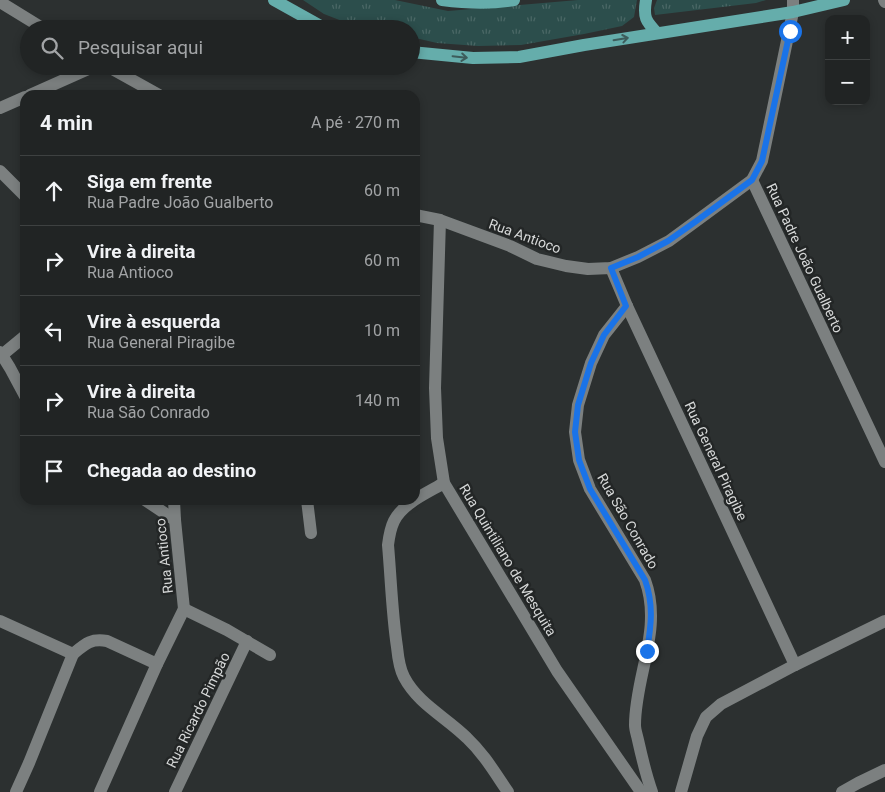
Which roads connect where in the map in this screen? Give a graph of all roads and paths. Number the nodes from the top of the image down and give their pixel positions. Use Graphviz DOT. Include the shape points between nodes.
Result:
graph roads {
  1 [pos="274,0"];
  2 [pos="442,0"];
  3 [pos="514,0"];
  4 [pos="646,0"];
  5 [pos="844,0"];
  6 [pos="0,2"];
  7 [pos="793,6"];
  8 [pos="29,20"];
  9 [pos="310,20"];
  10 [pos="657,33"];
  11 [pos="420,53"];
  12 [pos="75,75"];
  13 [pos="123,75"];
  14 [pos="41,90"];
  15 [pos="150,90"];
  16 [pos="20,99"];
  17 [pos="0,108"];
  18 [pos="0,171"];
  19 [pos="752,180"];
  20 [pos="20,191"];
  21 [pos="420,216"];
  22 [pos="440,220"];
  23 [pos="611,268"];
  24 [pos="626,306"];
  25 [pos="20,340"];
  26 [pos="1,353"];
  27 [pos="20,387"];
  28 [pos="885,462"];
  29 [pos="444,483"];
  30 [pos="420,498"];
  31 [pos="152,505"];
  32 [pos="174,505"];
  33 [pos="308,505"];
  34 [pos="408,505"];
  35 [pos="175,520"];
  36 [pos="311,533"];
  37 [pos="184,609"];
  38 [pos="0,621"];
  39 [pos="885,621"];
  40 [pos="247,641"];
  41 [pos="73,654"];
  42 [pos="270,654"];
  43 [pos="157,664"];
  44 [pos="795,665"];
  45 [pos="885,770"];
  46 [pos="16,792"];
  47 [pos="100,792"];
  48 [pos="175,792"];
  49 [pos="508,792"];
  50 [pos="641,792"];
  51 [pos="652,792"];
  52 [pos="681,792"];
  53 [pos="842,792"];
  1 -- 9 [label="main road"];
  2 -- 3 [label="main road"];
  4 -- 10 [label="main road" via="647,22"];
  5 -- 7 [label="main road"];
  6 -- 8 [label="street"];
  7 -- 10 [label="main road"];
  7 -- 19 [label="street, Rua Padre João Gualberto" via="762,161"];
  11 -- 10 [label="main road, one-way" via="473,58 519,57"];
  12 -- 14 [label="street"];
  13 -- 15 [label="street"];
  16 -- 17 [label="street"];
  18 -- 20 [label="street"];
  19 -- 23 [label="street, Rua Antioco" via="668,241"];
  19 -- 28 [label="street, Rua Padre João Gualberto"];
  21 -- 22 [label="street, Rua Antioco"];
  22 -- 23 [label="street, Rua Antioco" via="537,259 588,269"];
  22 -- 29 [label="street" via="435,388 437,438"];
  23 -- 24 [label="street, Rua General Piragibe"];
  24 -- 44 [label="street, Rua General Piragibe"];
  24 -- 51 [label="street, Rua São Conrado" via="604,335 591,363 578,405 575,432 579,460 590,489 650,593 651,626 635,726"];
  25 -- 26 [label="street"];
  26 -- 27 [label="street"];
  29 -- 30 [label="street, Rua Quintiliano de Mesquita"];
  29 -- 50 [label="street, Rua Quintiliano de Mesquita" via="557,671"];
  31 -- 35 [label="street"];
  32 -- 35 [label="street, Rua Antioco"];
  33 -- 36 [label="street"];
  34 -- 49 [label="street, Rua Quintiliano de Mesquita" via="394,521 388,545 395,637 403,676 427,706 466,736"];
  35 -- 37 [label="street, Rua Antioco"];
  37 -- 40 [label="street"];
  37 -- 43 [label="street"];
  38 -- 41 [label="street"];
  39 -- 44 [label="street"];
  40 -- 42 [label="street"];
  40 -- 48 [label="street, Rua Ricardo Pimpão"];
  41 -- 43 [label="street" via="91,641 100,640"];
  41 -- 46 [label="street"];
  43 -- 47 [label="street"];
  44 -- 52 [label="street" via="721,704 706,718 697,736"];
  45 -- 53 [label="street"];
}
